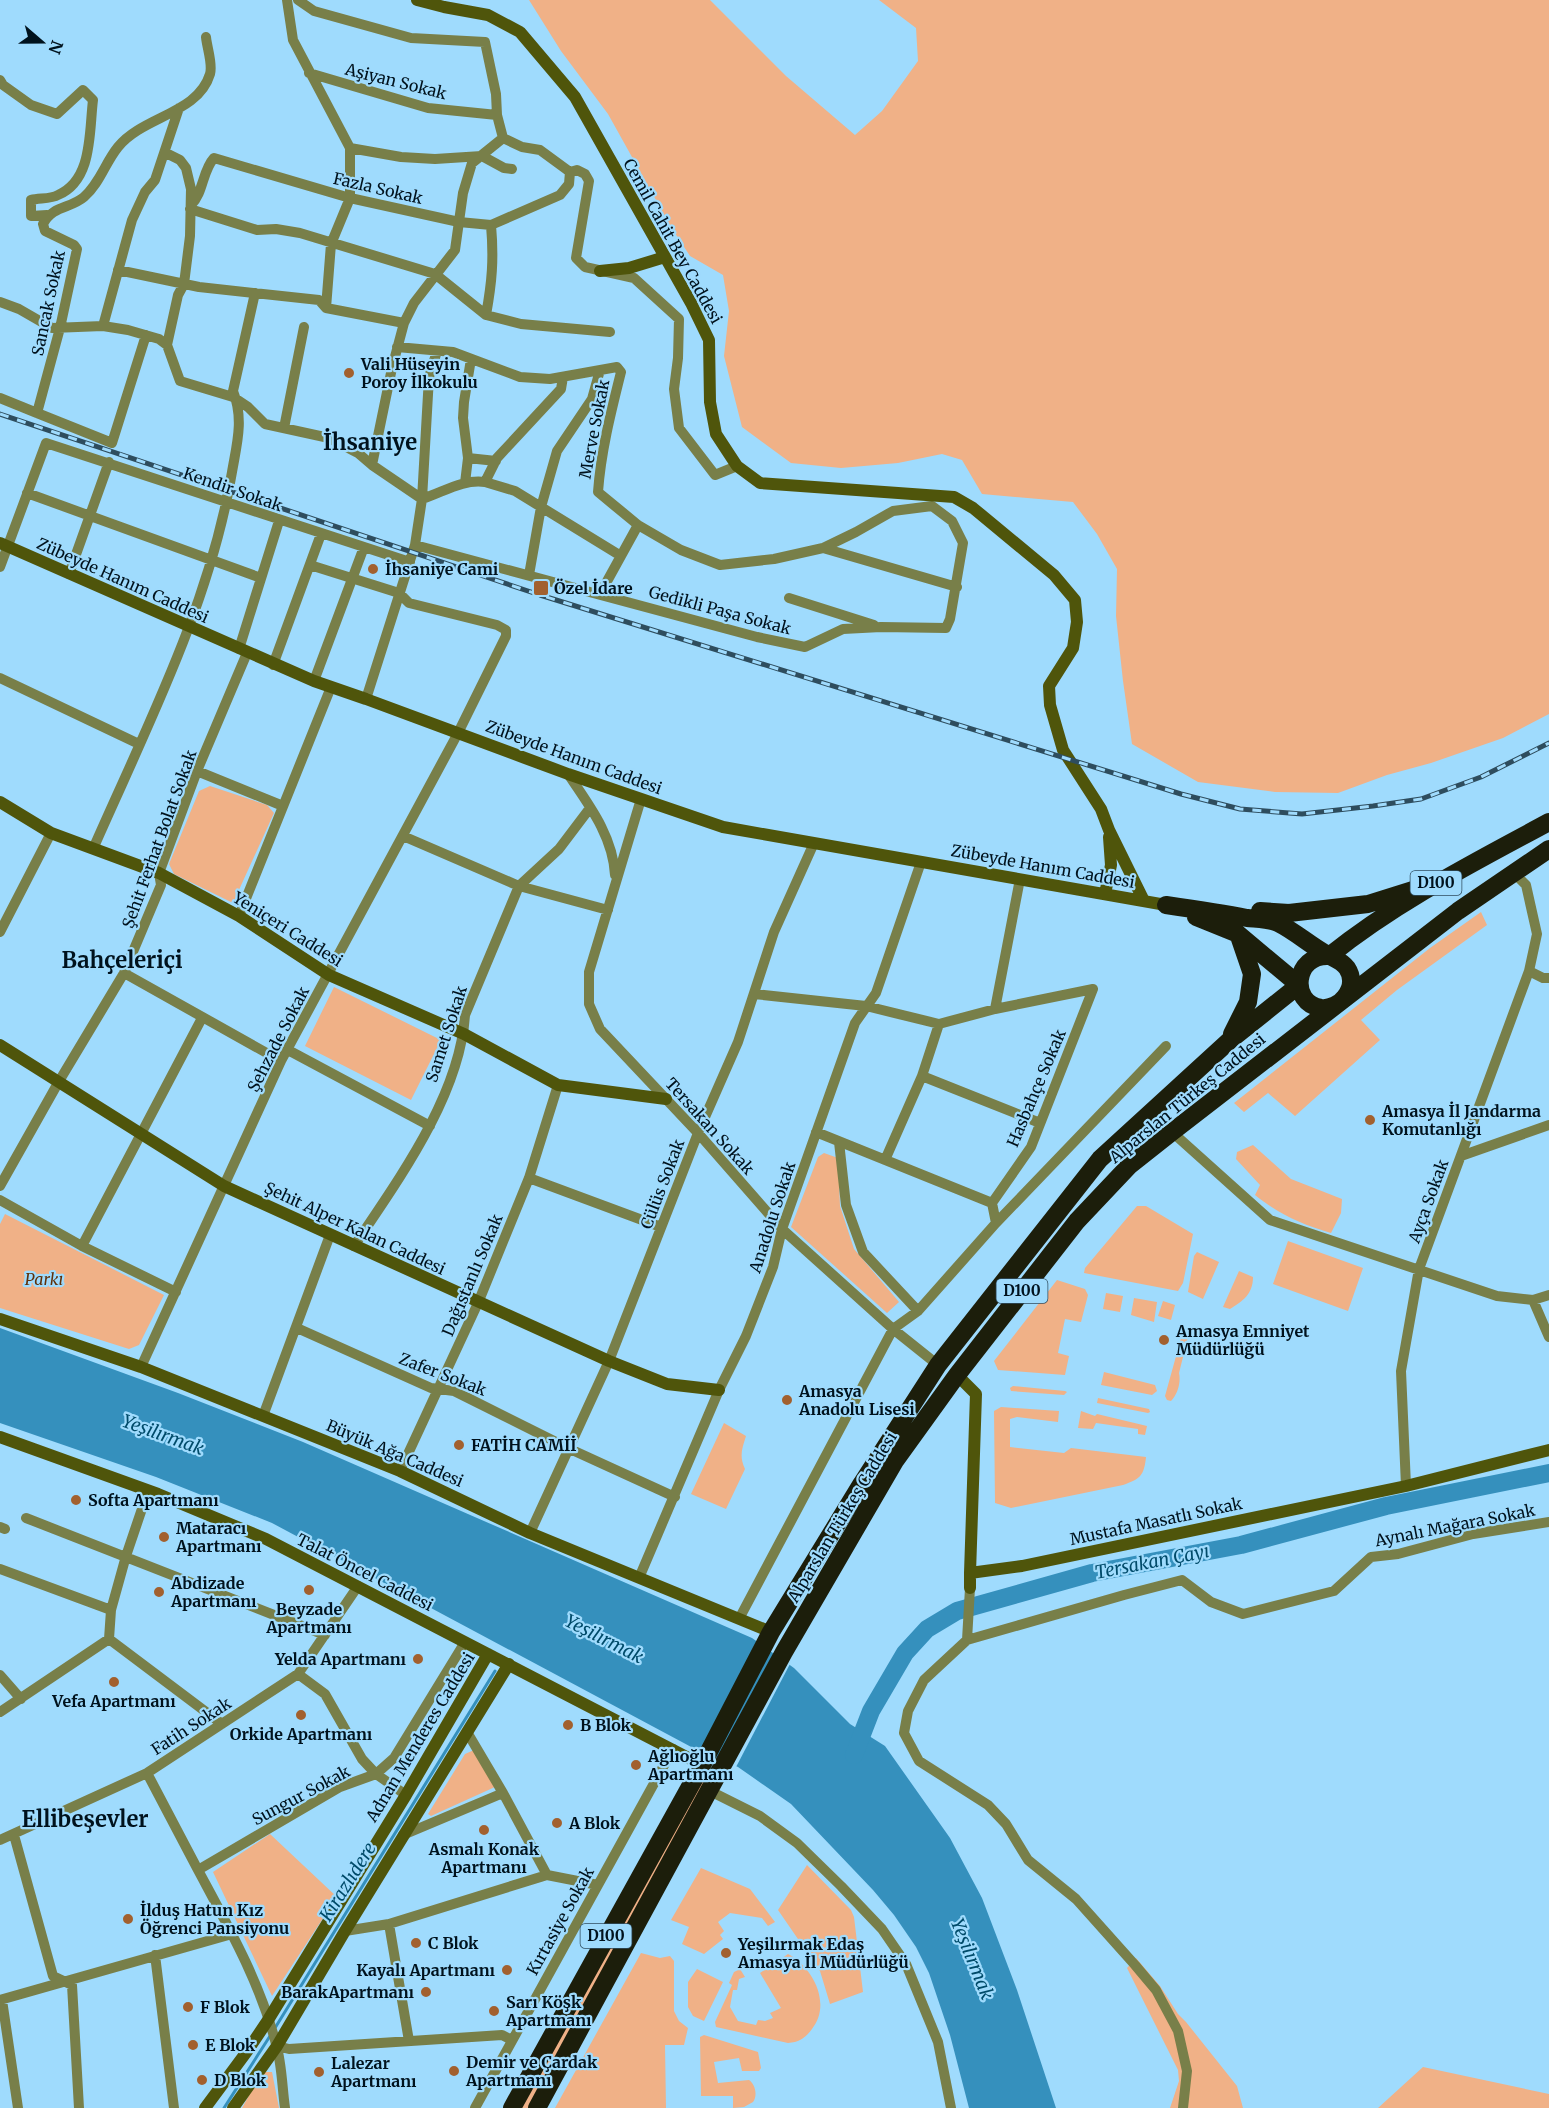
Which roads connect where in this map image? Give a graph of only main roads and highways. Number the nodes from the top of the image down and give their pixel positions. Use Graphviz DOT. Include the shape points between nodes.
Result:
graph roads {
  1 [pos="1549,822"];
  2 [pos="1549,849"];
  3 [pos="1438,882"];
  4 [pos="1166,904"];
  5 [pos="1238,934"];
  6 [pos="1329,956"];
  7 [pos="1299,985"];
  8 [pos="1342,1001"];
  9 [pos="1229,1041"];
  10 [pos="512,2108"];
  11 [pos="537,2108"];
  1 -- 3 [label="highway, D100"];
  2 -- 8 [label="highway, D100" via="1458,911"];
  3 -- 4 [label="highway" via="1368,904 1289,913"];
  3 -- 6 [label="highway, D100"];
  4 -- 5 [label="highway"];
  4 -- 6 [label="highway" via="1277,922"];
  5 -- 7 [label="highway"];
  5 -- 9 [label="highway" via="1252,974 1248,1002"];
  6 -- 7 [label="highway, D100" via="1310,961 1303,968"];
  6 -- 8 [label="highway" via="1342,962 1350,976 1349,992"];
  7 -- 8 [label="highway, D100" via="1313,1005 1330,1008"];
  7 -- 9 [label="highway, Alparslan Türkeş Caddesi / D100"];
  8 -- 11 [label="highway, Alparslan Türkeş Caddesi / D100" via="1129,1166 1077,1221 957,1375 895,1461 784,1652"];
  9 -- 10 [label="highway, Alparslan Türkeş Caddesi / D100" via="1100,1159 938,1365 769,1637"];
}
